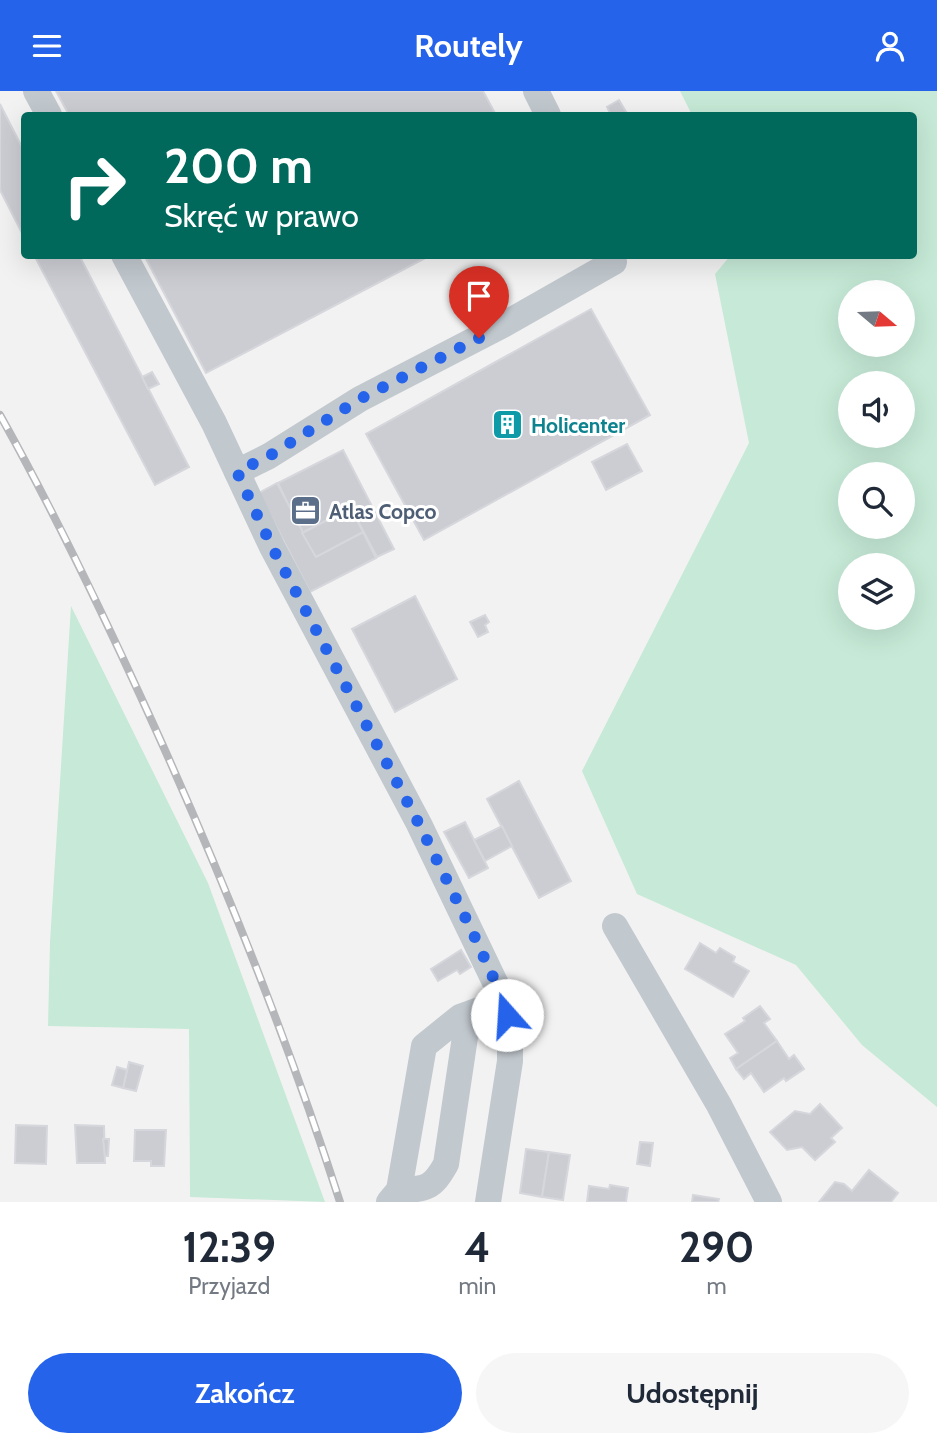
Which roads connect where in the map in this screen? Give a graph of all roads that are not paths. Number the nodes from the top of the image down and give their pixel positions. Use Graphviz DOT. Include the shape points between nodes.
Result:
graph roads {
  1 [pos="36,91"];
  2 [pos="536,91"];
  3 [pos="47,112"];
  4 [pos="546,112"];
  5 [pos="126,259"];
  6 [pos="613,259"];
  7 [pos="237,472"];
  8 [pos="615,926"];
  9 [pos="504,1001"];
  10 [pos="457,1020"];
  11 [pos="394,1196"];
  12 [pos="488,1202"];
  13 [pos="769,1202"];
  1 -- 3 [label="street"];
  2 -- 4 [label="street"];
  5 -- 7 [label="street"];
  6 -- 7 [label="street"];
  7 -- 9 [label="street" via="419,824"];
  8 -- 13 [label="street" via="719,1105"];
  9 -- 10 [label="street"];
  9 -- 12 [label="street" via="510,1062"];
  10 -- 11 [label="street" via="424,1046"];
  10 -- 11 [label="street" via="465,1037 446,1164 424,1189"];
}
